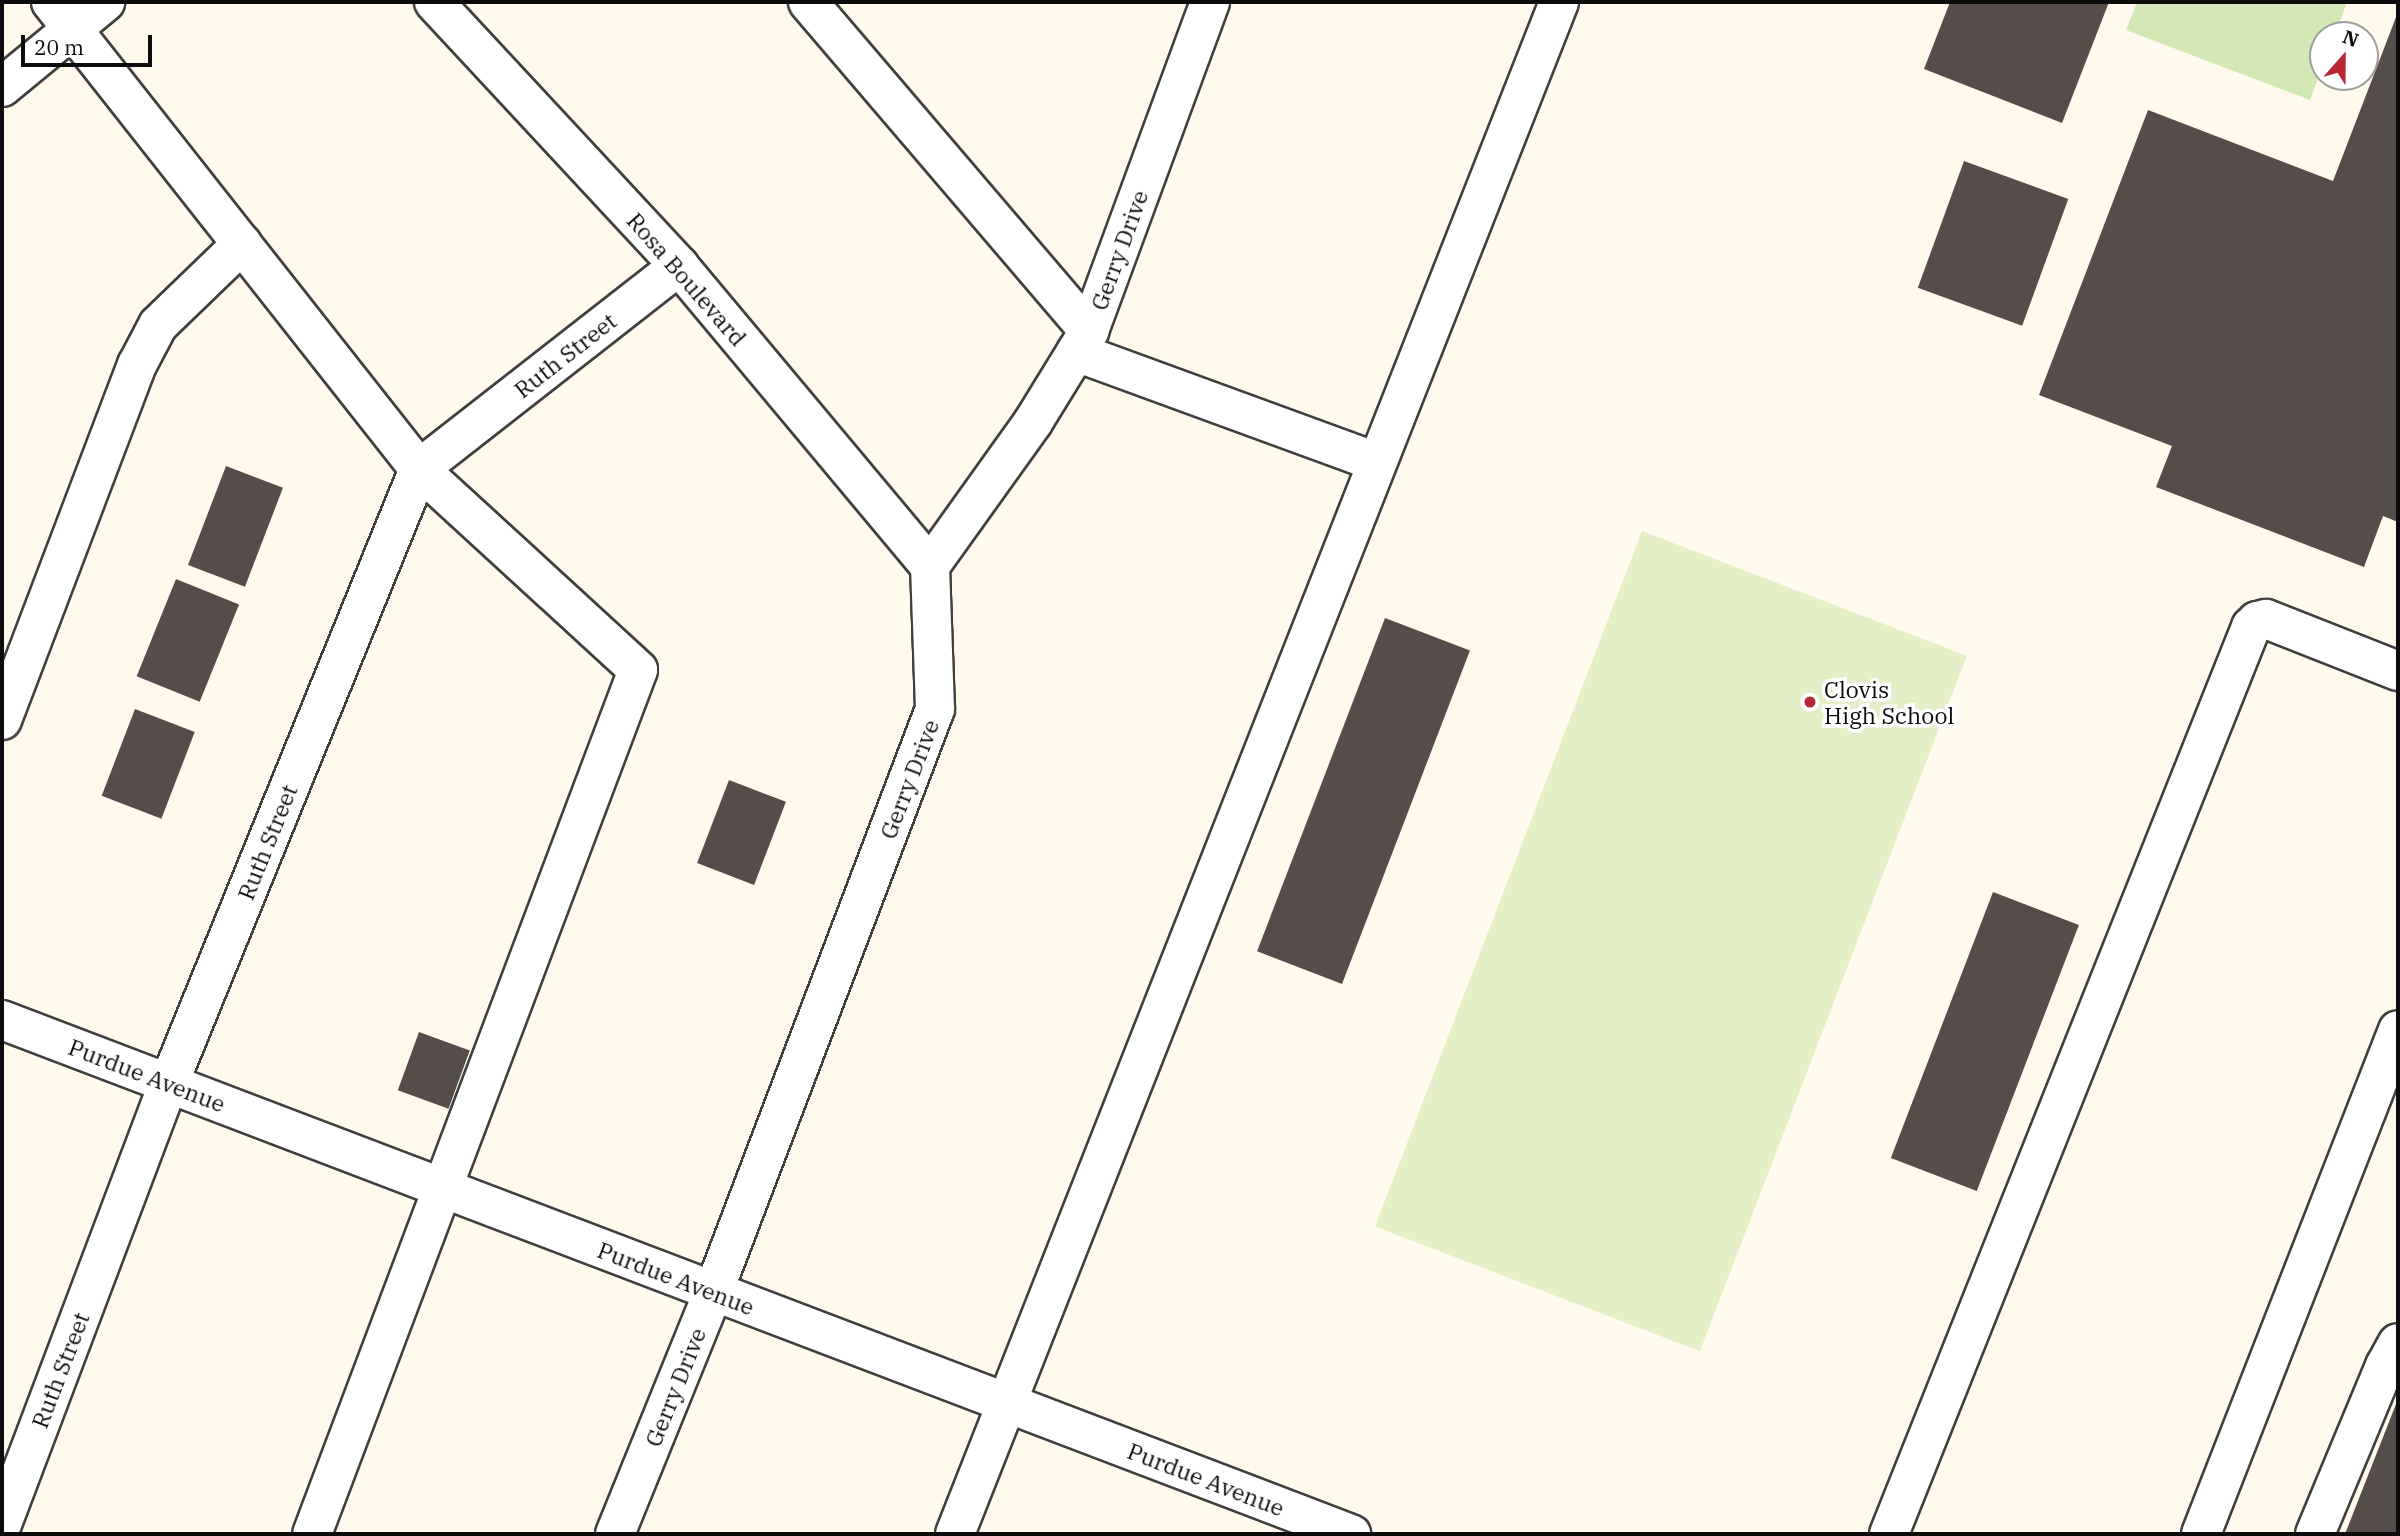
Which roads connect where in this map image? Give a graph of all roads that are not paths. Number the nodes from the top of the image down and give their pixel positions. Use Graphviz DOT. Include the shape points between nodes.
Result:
graph roads {
  1 [pos="105,2"];
  2 [pos="434,2"];
  3 [pos="808,2"];
  4 [pos="1210,2"];
  5 [pos="1559,2"];
  6 [pos="62,16"];
  7 [pos="2,87"];
  8 [pos="242,244"];
  9 [pos="678,266"];
  10 [pos="1083,341"];
  11 [pos="1377,462"];
  12 [pos="419,469"];
  13 [pos="930,566"];
  14 [pos="2398,671"];
  15 [pos="2,720"];
  16 [pos="2,1020"];
  17 [pos="2398,1030"];
  18 [pos="169,1083"];
  19 [pos="443,1189"];
  20 [pos="713,1293"];
  21 [pos="2398,1343"];
  22 [pos="1006,1403"];
  23 [pos="1265,1519"];
  24 [pos="2,1524"];
  25 [pos="312,1534"];
  26 [pos="615,1534"];
  27 [pos="955,1534"];
  28 [pos="1351,1534"];
  29 [pos="1889,1534"];
  30 [pos="2201,1534"];
  31 [pos="2315,1534"];
  1 -- 6 [label="street"];
  2 -- 9 [label="street, Rosa Boulevard"];
  3 -- 10 [label="street"];
  4 -- 10 [label="street, Gerry Drive"];
  5 -- 11 [label="street"];
  6 -- 7 [label="street"];
  6 -- 8 [label="street"];
  8 -- 12 [label="street"];
  8 -- 15 [label="street" via="158,325 147,345"];
  9 -- 12 [label="street, Ruth Street"];
  9 -- 13 [label="street, Rosa Boulevard"];
  10 -- 11 [label="street"];
  10 -- 13 [label="street, Gerry Drive" via="1033,422"];
  11 -- 22 [label="street"];
  12 -- 18 [label="street, Ruth Street"];
  12 -- 19 [label="street" via="638,670"];
  13 -- 20 [label="street, Gerry Drive" via="935,709"];
  14 -- 29 [label="street" via="2266,619 2251,627"];
  16 -- 18 [label="street, Purdue Avenue"];
  17 -- 30 [label="street"];
  18 -- 19 [label="street, Purdue Avenue"];
  18 -- 24 [label="street, Ruth Street"];
  19 -- 20 [label="street, Purdue Avenue"];
  19 -- 25 [label="street"];
  20 -- 22 [label="street, Purdue Avenue"];
  20 -- 26 [label="street, Gerry Drive"];
  21 -- 31 [label="street"];
  22 -- 23 [label="street, Purdue Avenue"];
  22 -- 27 [label="street"];
  23 -- 28 [label="street, Purdue Avenue"];
}
